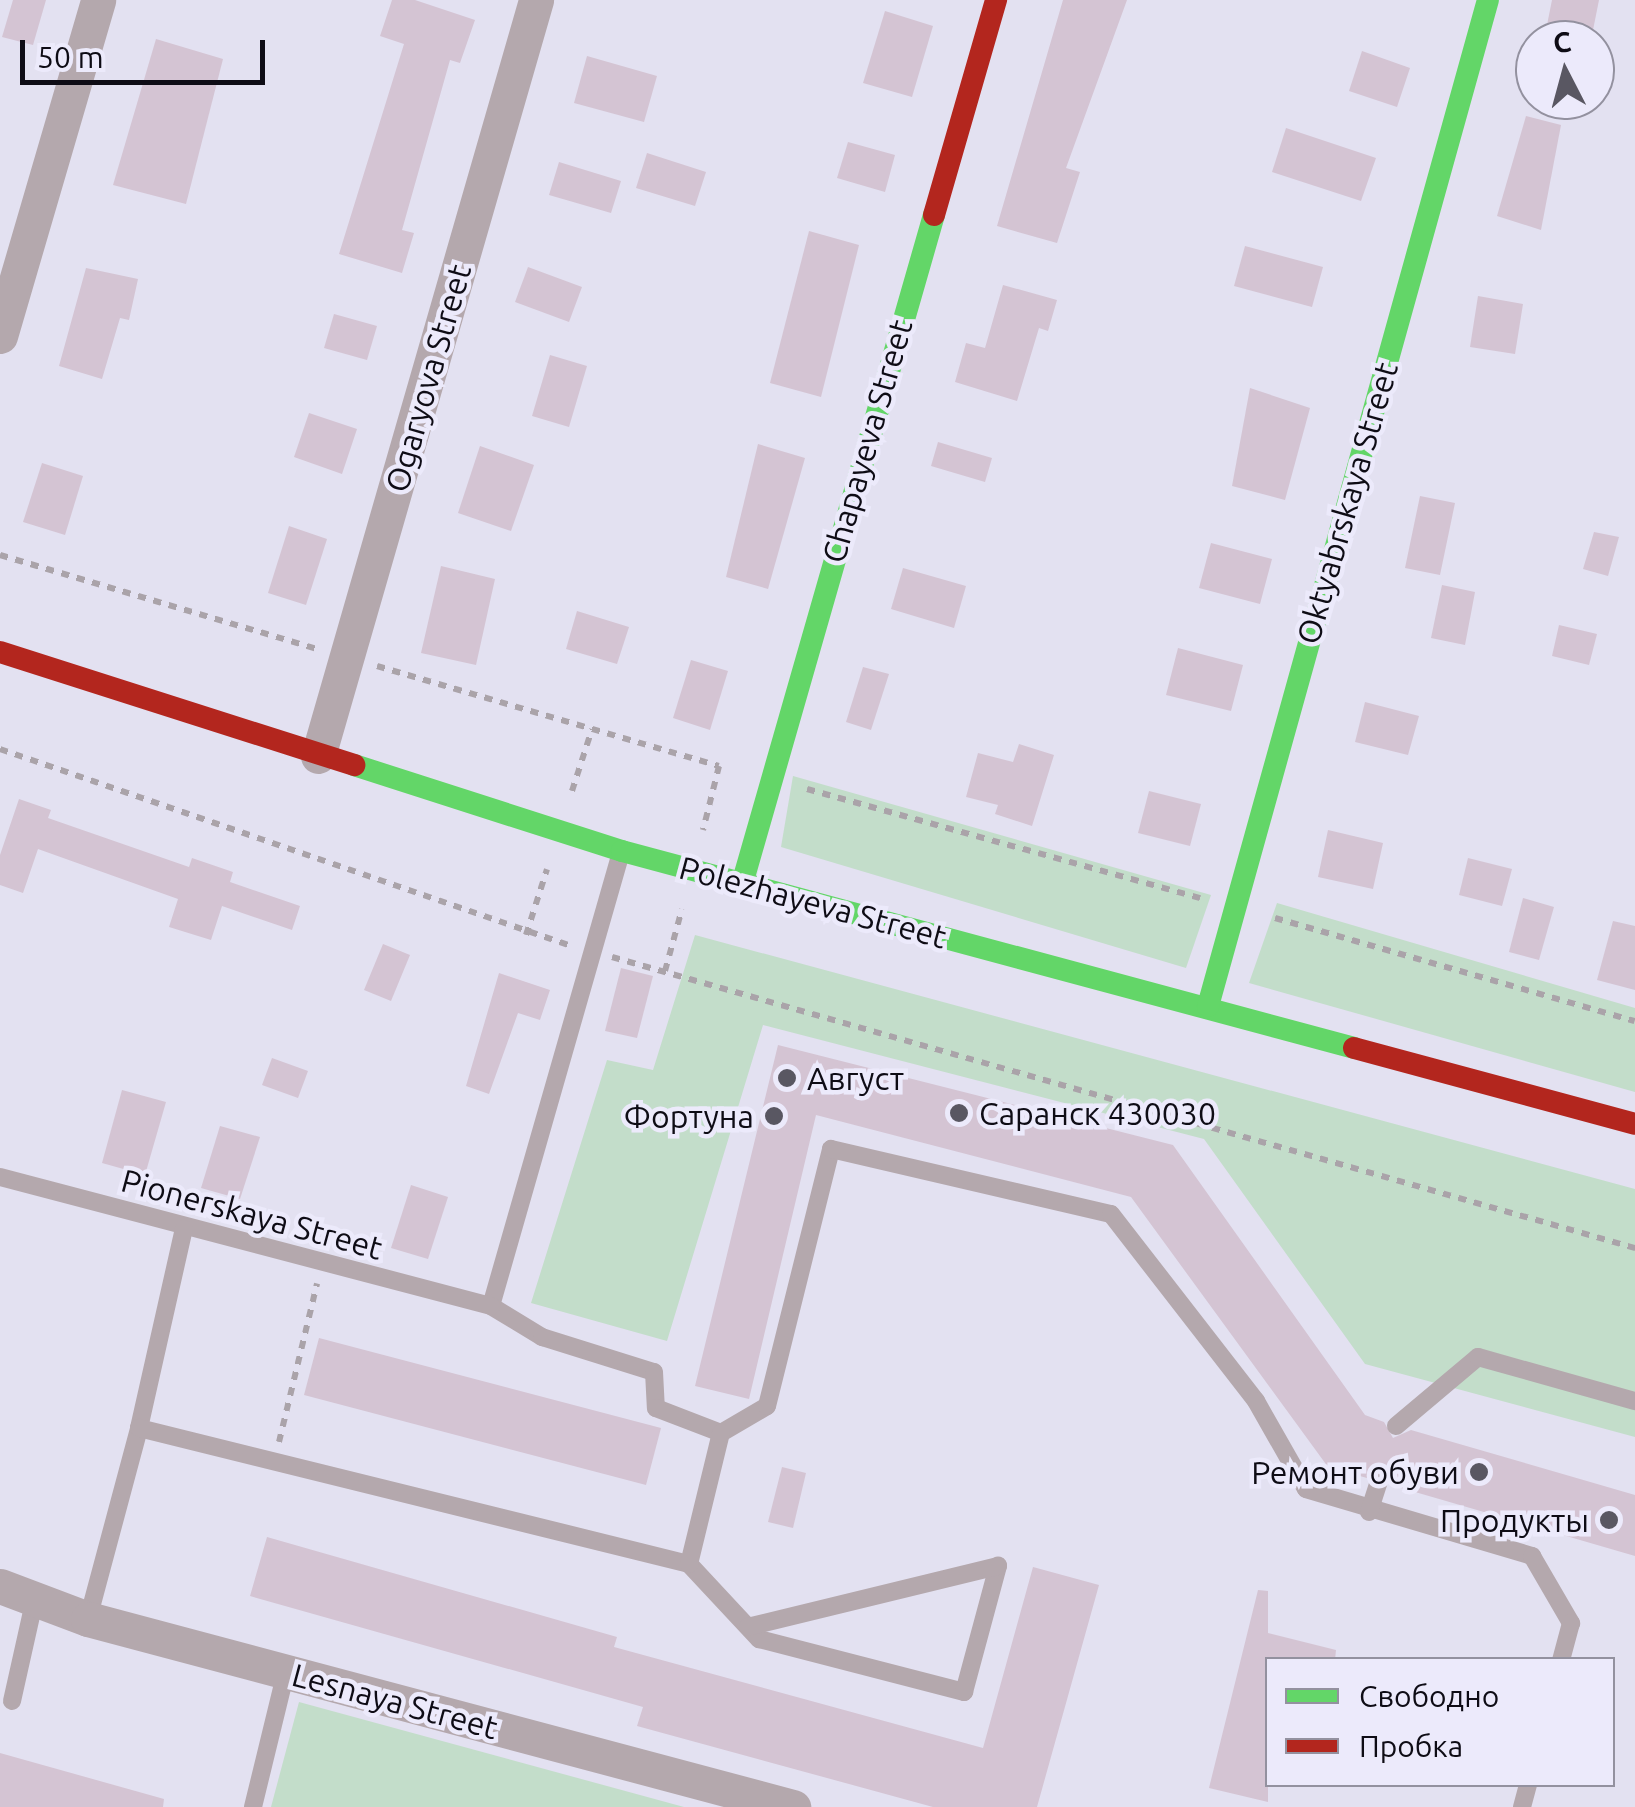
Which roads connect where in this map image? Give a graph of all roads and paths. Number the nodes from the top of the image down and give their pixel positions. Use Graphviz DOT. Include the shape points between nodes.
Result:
graph roads {
  1 [pos="98,0"];
  2 [pos="536,0"];
  3 [pos="996,0"];
  4 [pos="1488,0"];
  5 [pos="0,336"];
  6 [pos="0,555"];
  7 [pos="0,652"];
  8 [pos="348,658"];
  9 [pos="0,750"];
  10 [pos="318,756"];
  11 [pos="719,766"];
  12 [pos="769,778"];
  13 [pos="622,850"];
  14 [pos="692,871"];
  15 [pos="742,884"];
  16 [pos="1234,907"];
  17 [pos="592,952"];
  18 [pos="665,971"];
  19 [pos="1208,1006"];
  20 [pos="1635,1021"];
  21 [pos="1635,1124"];
  22 [pos="0,1178"];
  23 [pos="184,1229"];
  24 [pos="1635,1248"];
  25 [pos="322,1264"];
  26 [pos="490,1306"];
  27 [pos="1635,1401"];
  28 [pos="1396,1426"];
  29 [pos="139,1428"];
  30 [pos="720,1433"];
  31 [pos="274,1462"];
  32 [pos="1379,1482"];
  33 [pos="1369,1512"];
  34 [pos="689,1564"];
  35 [pos="0,1586"];
  36 [pos="35,1598"];
  37 [pos="88,1619"];
  38 [pos="748,1627"];
  39 [pos="1562,1657"];
  40 [pos="286,1672"];
  41 [pos="12,1701"];
  42 [pos="252,1807"];
  43 [pos="793,1807"];
  1 -- 5 [label="street"];
  2 -- 8 [label="street, Ogaryova Street"];
  3 -- 12 [label="street, Chapayeva Street"];
  4 -- 16 [label="street, Oktyabrskaya Street"];
  6 -- 8 [label="path"];
  7 -- 10 [label="street, Polezhayeva Street"];
  8 -- 10 [label="street, Ogaryova Street"];
  8 -- 11 [label="path"];
  9 -- 17 [label="path" via="526,935"];
  10 -- 13 [label="street, Polezhayeva Street"];
  11 -- 12 [label="path"];
  11 -- 14 [label="path"];
  12 -- 15 [label="street, Chapayeva Street"];
  12 -- 16 [label="path"];
  13 -- 14 [label="street, Polezhayeva Street"];
  13 -- 17 [label="lane"];
  14 -- 15 [label="street, Polezhayeva Street"];
  14 -- 18 [label="path"];
  15 -- 19 [label="street, Polezhayeva Street"];
  16 -- 19 [label="street, Oktyabrskaya Street"];
  16 -- 20 [label="path"];
  17 -- 18 [label="path"];
  17 -- 26 [label="lane"];
  18 -- 24 [label="path"];
  19 -- 21 [label="street, Polezhayeva Street"];
  22 -- 23 [label="lane, Pionerskaya Street"];
  23 -- 25 [label="lane, Pionerskaya Street"];
  23 -- 29 [label="lane"];
  25 -- 26 [label="lane, Pionerskaya Street"];
  25 -- 31 [label="path"];
  26 -- 30 [label="lane, Pionerskaya Street" via="542,1337 654,1372 656,1408"];
  27 -- 28 [label="lane" via="1478,1357"];
  29 -- 31 [label="lane"];
  29 -- 37 [label="lane"];
  30 -- 33 [label="lane" via="767,1406 831,1149 1111,1214 1256,1402 1306,1489"];
  30 -- 34 [label="lane"];
  31 -- 34 [label="lane"];
  32 -- 33 [label="lane"];
  33 -- 39 [label="lane" via="1532,1556 1571,1623"];
  34 -- 38 [label="lane"];
  35 -- 36 [label="street, Lesnaya Street"];
  36 -- 37 [label="street, Lesnaya Street"];
  36 -- 41 [label="lane"];
  37 -- 40 [label="street, Lesnaya Street"];
  38 -- 38 [label="lane" via="759,1638 964,1692 998,1566"];
  40 -- 42 [label="lane"];
  40 -- 43 [label="street, Lesnaya Street"];
}
